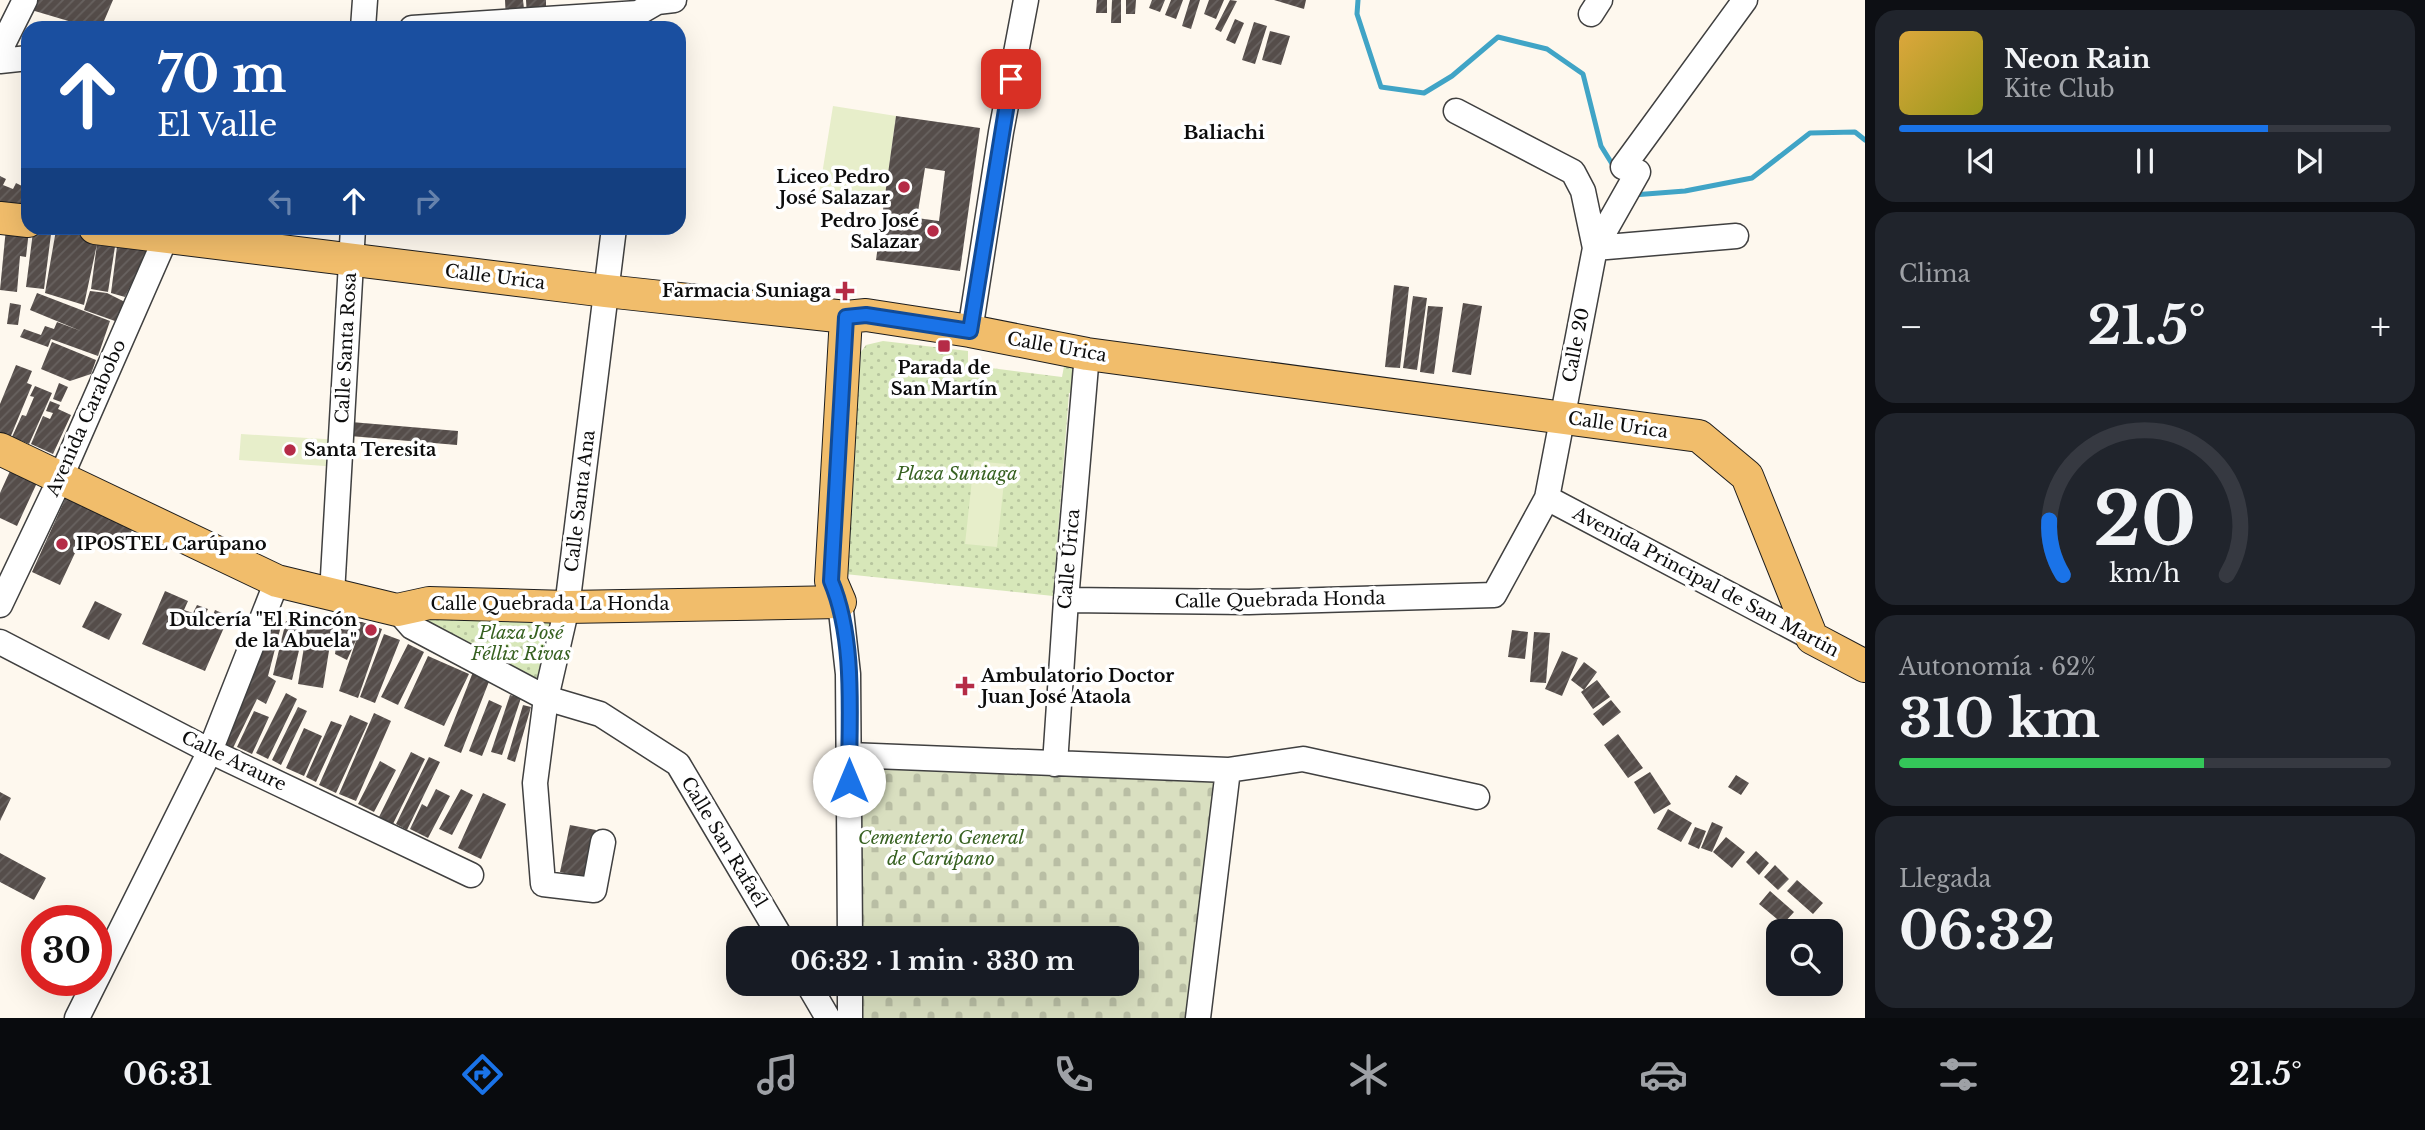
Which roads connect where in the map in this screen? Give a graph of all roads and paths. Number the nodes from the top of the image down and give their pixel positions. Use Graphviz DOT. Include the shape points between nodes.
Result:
graph roads {
  1 [pos="25,0"];
  2 [pos="365,0"];
  3 [pos="674,0"];
  4 [pos="1026,0"];
  5 [pos="1745,0"];
  6 [pos="637,20"];
  7 [pos="364,21"];
  8 [pos="609,21"];
  9 [pos="0,50"];
  10 [pos="21,59"];
  11 [pos="0,61"];
  12 [pos="1457,111"];
  13 [pos="0,218"];
  14 [pos="21,220"];
  15 [pos="165,235"];
  16 [pos="194,235"];
  17 [pos="353,235"];
  18 [pos="613,235"];
  19 [pos="1736,236"];
  20 [pos="1595,248"];
  21 [pos="351,258"];
  22 [pos="606,291"];
  23 [pos="846,317"];
  24 [pos="970,331"];
  25 [pos="1087,354"];
  26 [pos="1562,417"];
  27 [pos="0,449"];
  28 [pos="60,479"];
  29 [pos="1547,498"];
  30 [pos="277,581"];
  31 [pos="332,594"];
  32 [pos="1494,596"];
  33 [pos="1066,600"];
  34 [pos="840,602"];
  35 [pos="0,606"];
  36 [pos="567,607"];
  37 [pos="397,610"];
  38 [pos="1812,638"];
  39 [pos="0,642"];
  40 [pos="1865,666"];
  41 [pos="546,698"];
  42 [pos="210,751"];
  43 [pos="849,755"];
  44 [pos="1055,764"];
  45 [pos="1228,771"];
  46 [pos="1477,797"];
  47 [pos="603,842"];
  48 [pos="471,875"];
  49 [pos="774,926"];
  50 [pos="850,926"];
  51 [pos="112,948"];
  52 [pos="88,996"];
  53 [pos="815,996"];
  54 [pos="850,996"];
  55 [pos="77,1018"];
  56 [pos="828,1018"];
  57 [pos="850,1018"];
  58 [pos="1198,1018"];
  1 -- 9 [label="street"];
  2 -- 7 [label="street"];
  3 -- 6 [label="street" via="657,2"];
  4 -- 24 [label="street"];
  5 -- 20 [label="street" via="1623,167 1637,172"];
  6 -- 8 [label="street"];
  10 -- 11 [label="street"];
  12 -- 20 [label="street, Calle 20" via="1573,172 1583,191"];
  13 -- 14 [label="main road"];
  15 -- 28 [label="street, Avenida Carabobo"];
  16 -- 21 [label="main road, Calle Urica"];
  17 -- 21 [label="street, Calle Santa Rosa"];
  18 -- 22 [label="street, Calle Santa Ana"];
  19 -- 20 [label="street"];
  20 -- 26 [label="street, Calle 20"];
  21 -- 22 [label="main road, Calle Urica"];
  21 -- 31 [label="street, Calle Santa Rosa"];
  22 -- 23 [label="main road, Calle Urica"];
  22 -- 36 [label="street, Calle Santa Ana"];
  23 -- 24 [label="main road, Calle Urica" via="866,315"];
  23 -- 34 [label="main road" via="831,581"];
  24 -- 25 [label="main road, Calle Urica"];
  25 -- 26 [label="main road, Calle Urica"];
  25 -- 33 [label="street, Calle Úrica"];
  26 -- 29 [label="street, Calle 20"];
  26 -- 38 [label="main road, Calle Urica" via="1699,436 1746,476"];
  27 -- 28 [label="main road, Calle Quebrada La Honda"];
  28 -- 30 [label="main road, Calle Quebrada La Honda"];
  28 -- 35 [label="street, Avenida Carabobo"];
  29 -- 32 [label="street, Calle 20"];
  29 -- 38 [label="street, Avenida Principal de San Martin"];
  30 -- 31 [label="main road, Calle Quebrada La Honda"];
  30 -- 42 [label="street"];
  31 -- 37 [label="main road, Calle Quebrada La Honda"];
  32 -- 33 [label="street, Calle Quebrada Honda" via="1249,603"];
  33 -- 44 [label="street, Calle Úrica"];
  34 -- 36 [label="main road, Calle Quebrada La Honda"];
  34 -- 43 [label="street" via="848,674"];
  36 -- 37 [label="main road, Calle Quebrada La Honda" via="429,603"];
  36 -- 41 [label="street, Calle Santa Ana"];
  37 -- 41 [label="street" via="412,626"];
  38 -- 40 [label="main road, Avenida Principal de San Martin"];
  39 -- 42 [label="street, Calle Araure"];
  41 -- 47 [label="street, Calle Santa Ana" via="535,783 544,884 594,890"];
  41 -- 49 [label="street, Calle San Rafaél" via="600,714 678,764"];
  42 -- 48 [label="street, Calle Araure"];
  42 -- 51 [label="street"];
  43 -- 44 [label="street"];
  43 -- 50 [label="street"];
  44 -- 45 [label="street"];
  45 -- 46 [label="street" via="1303,759"];
  45 -- 58 [label="street"];
  52 -- 55 [label="street"];
  53 -- 56 [label="street"];
  54 -- 57 [label="street"];
}
